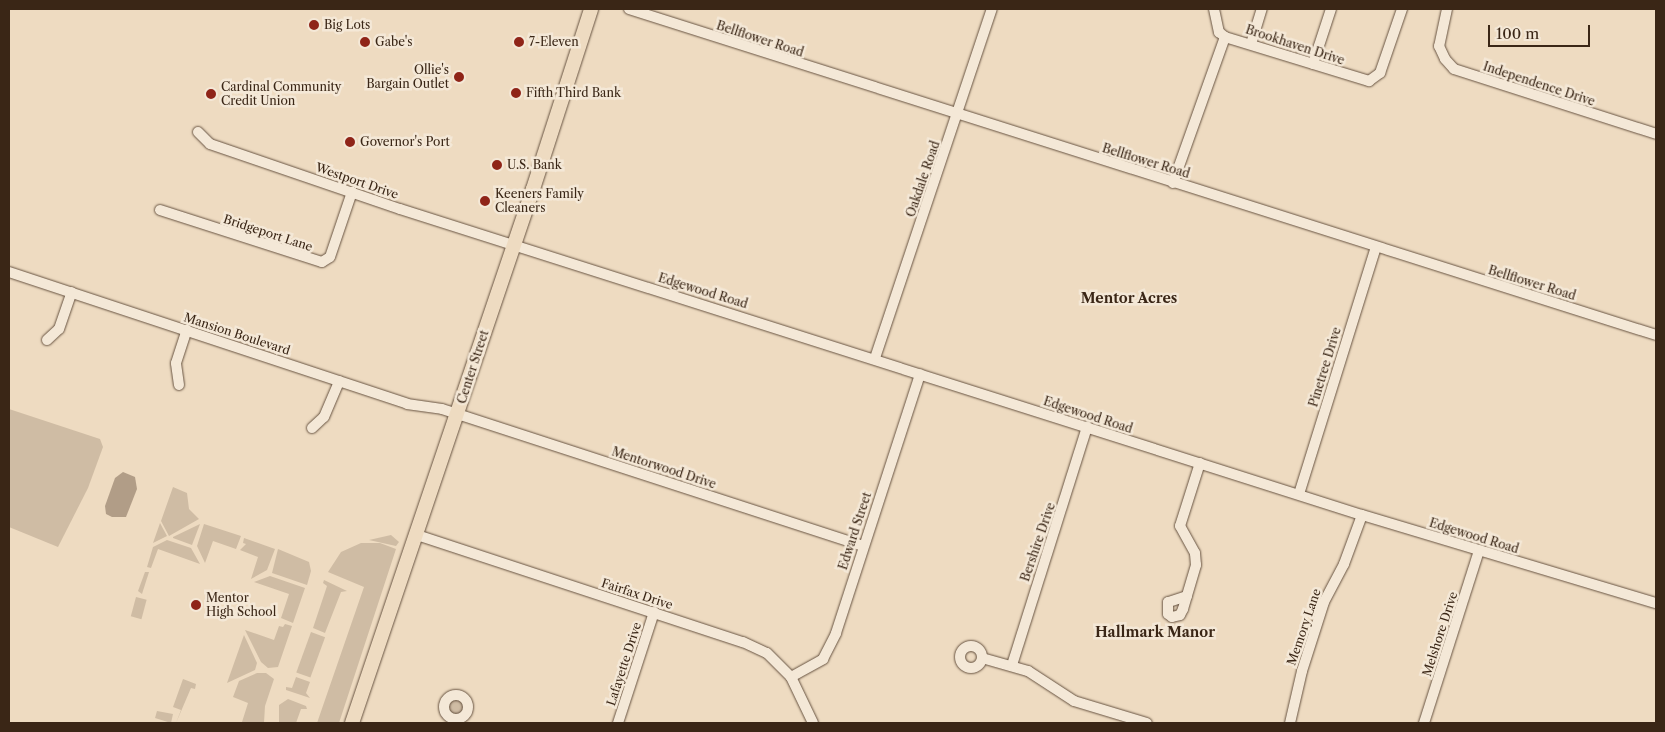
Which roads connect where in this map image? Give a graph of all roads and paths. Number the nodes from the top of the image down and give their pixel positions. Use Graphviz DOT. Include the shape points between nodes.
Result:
graph roads {
  1 [pos="591,9"];
  2 [pos="629,9"];
  3 [pos="992,9"];
  4 [pos="1214,9"];
  5 [pos="1262,9"];
  6 [pos="1331,9"];
  7 [pos="1402,9"];
  8 [pos="1447,9"];
  9 [pos="1225,37"];
  10 [pos="1251,44"];
  11 [pos="1313,64"];
  12 [pos="958,115"];
  13 [pos="198,132"];
  14 [pos="1656,134"];
  15 [pos="1173,183"];
  16 [pos="352,192"];
  17 [pos="160,210"];
  18 [pos="514,245"];
  19 [pos="1376,247"];
  20 [pos="9,272"];
  21 [pos="72,292"];
  22 [pos="187,330"];
  23 [pos="1656,335"];
  24 [pos="47,340"];
  25 [pos="875,358"];
  26 [pos="920,374"];
  27 [pos="339,381"];
  28 [pos="179,385"];
  29 [pos="458,414"];
  30 [pos="1088,427"];
  31 [pos="312,428"];
  32 [pos="1200,462"];
  33 [pos="1298,494"];
  34 [pos="1362,515"];
  35 [pos="417,535"];
  36 [pos="864,546"];
  37 [pos="1479,551"];
  38 [pos="1187,596"];
  39 [pos="1656,604"];
  40 [pos="654,612"];
  41 [pos="982,658"];
  42 [pos="1012,664"];
  43 [pos="791,678"];
  44 [pos="811,720"];
  45 [pos="352,723"];
  46 [pos="618,723"];
  47 [pos="799,723"];
  48 [pos="1147,723"];
  49 [pos="1290,723"];
  50 [pos="1424,723"];
  1 -- 18 [label="main road, Center Street"];
  2 -- 12 [label="street, Bellflower Road"];
  3 -- 12 [label="street, Oakdale Road"];
  4 -- 9 [label="street" via="1219,32"];
  5 -- 10 [label="street"];
  6 -- 11 [label="street"];
  7 -- 11 [label="street, Brookhaven Drive" via="1380,73 1374,80 1364,81"];
  8 -- 14 [label="street, Independence Drive" via="1440,34 1441,53 1448,65 1460,73"];
  9 -- 10 [label="street, Brookhaven Drive"];
  9 -- 15 [label="street, Brookhaven Drive"];
  10 -- 11 [label="street, Brookhaven Drive"];
  12 -- 15 [label="street, Bellflower Road"];
  12 -- 25 [label="street, Oakdale Road"];
  13 -- 16 [label="street, Westport Drive" via="210,144"];
  15 -- 19 [label="street, Bellflower Road"];
  16 -- 17 [label="street, Bridgeport Lane" via="330,257 322,262"];
  16 -- 18 [label="street, Westport Drive"];
  18 -- 25 [label="street, Edgewood Road"];
  18 -- 29 [label="main road, Center Street"];
  19 -- 23 [label="street, Bellflower Road"];
  19 -- 33 [label="street, Pinetree Drive"];
  20 -- 21 [label="street, Mansion Boulevard"];
  21 -- 22 [label="street, Mansion Boulevard"];
  21 -- 24 [label="street" via="59,329"];
  22 -- 27 [label="street, Mansion Boulevard"];
  22 -- 28 [label="street" via="176,363"];
  25 -- 26 [label="street, Edgewood Road"];
  26 -- 30 [label="street, Edgewood Road"];
  26 -- 36 [label="street, Edward Street"];
  27 -- 29 [label="street, Mansion Boulevard" via="407,404 432,406"];
  27 -- 31 [label="street" via="324,417"];
  29 -- 35 [label="main road, Center Street"];
  29 -- 36 [label="street, Mentorwood Drive"];
  30 -- 32 [label="street, Edgewood Road"];
  30 -- 42 [label="street, Bershire Drive"];
  32 -- 33 [label="street, Edgewood Road"];
  32 -- 38 [label="street" via="1180,526 1195,553 1196,565"];
  33 -- 34 [label="street, Edgewood Road"];
  34 -- 37 [label="street, Edgewood Road"];
  34 -- 49 [label="street, Memory Lane" via="1344,564 1324,602 1302,671"];
  35 -- 40 [label="street, Fairfax Drive"];
  35 -- 45 [label="main road, Center Street"];
  36 -- 43 [label="street, Edward Street" via="836,633 823,659"];
  37 -- 39 [label="street, Edgewood Road"];
  37 -- 50 [label="street, Melshore Drive"];
  40 -- 43 [label="street, Fairfax Drive" via="767,653"];
  40 -- 46 [label="street, Lafayette Drive"];
  41 -- 42 [label="street"];
  42 -- 48 [label="street" via="1074,701"];
  43 -- 44 [label="street, Fairfax Drive"];
  44 -- 47 [label="street"];
}
